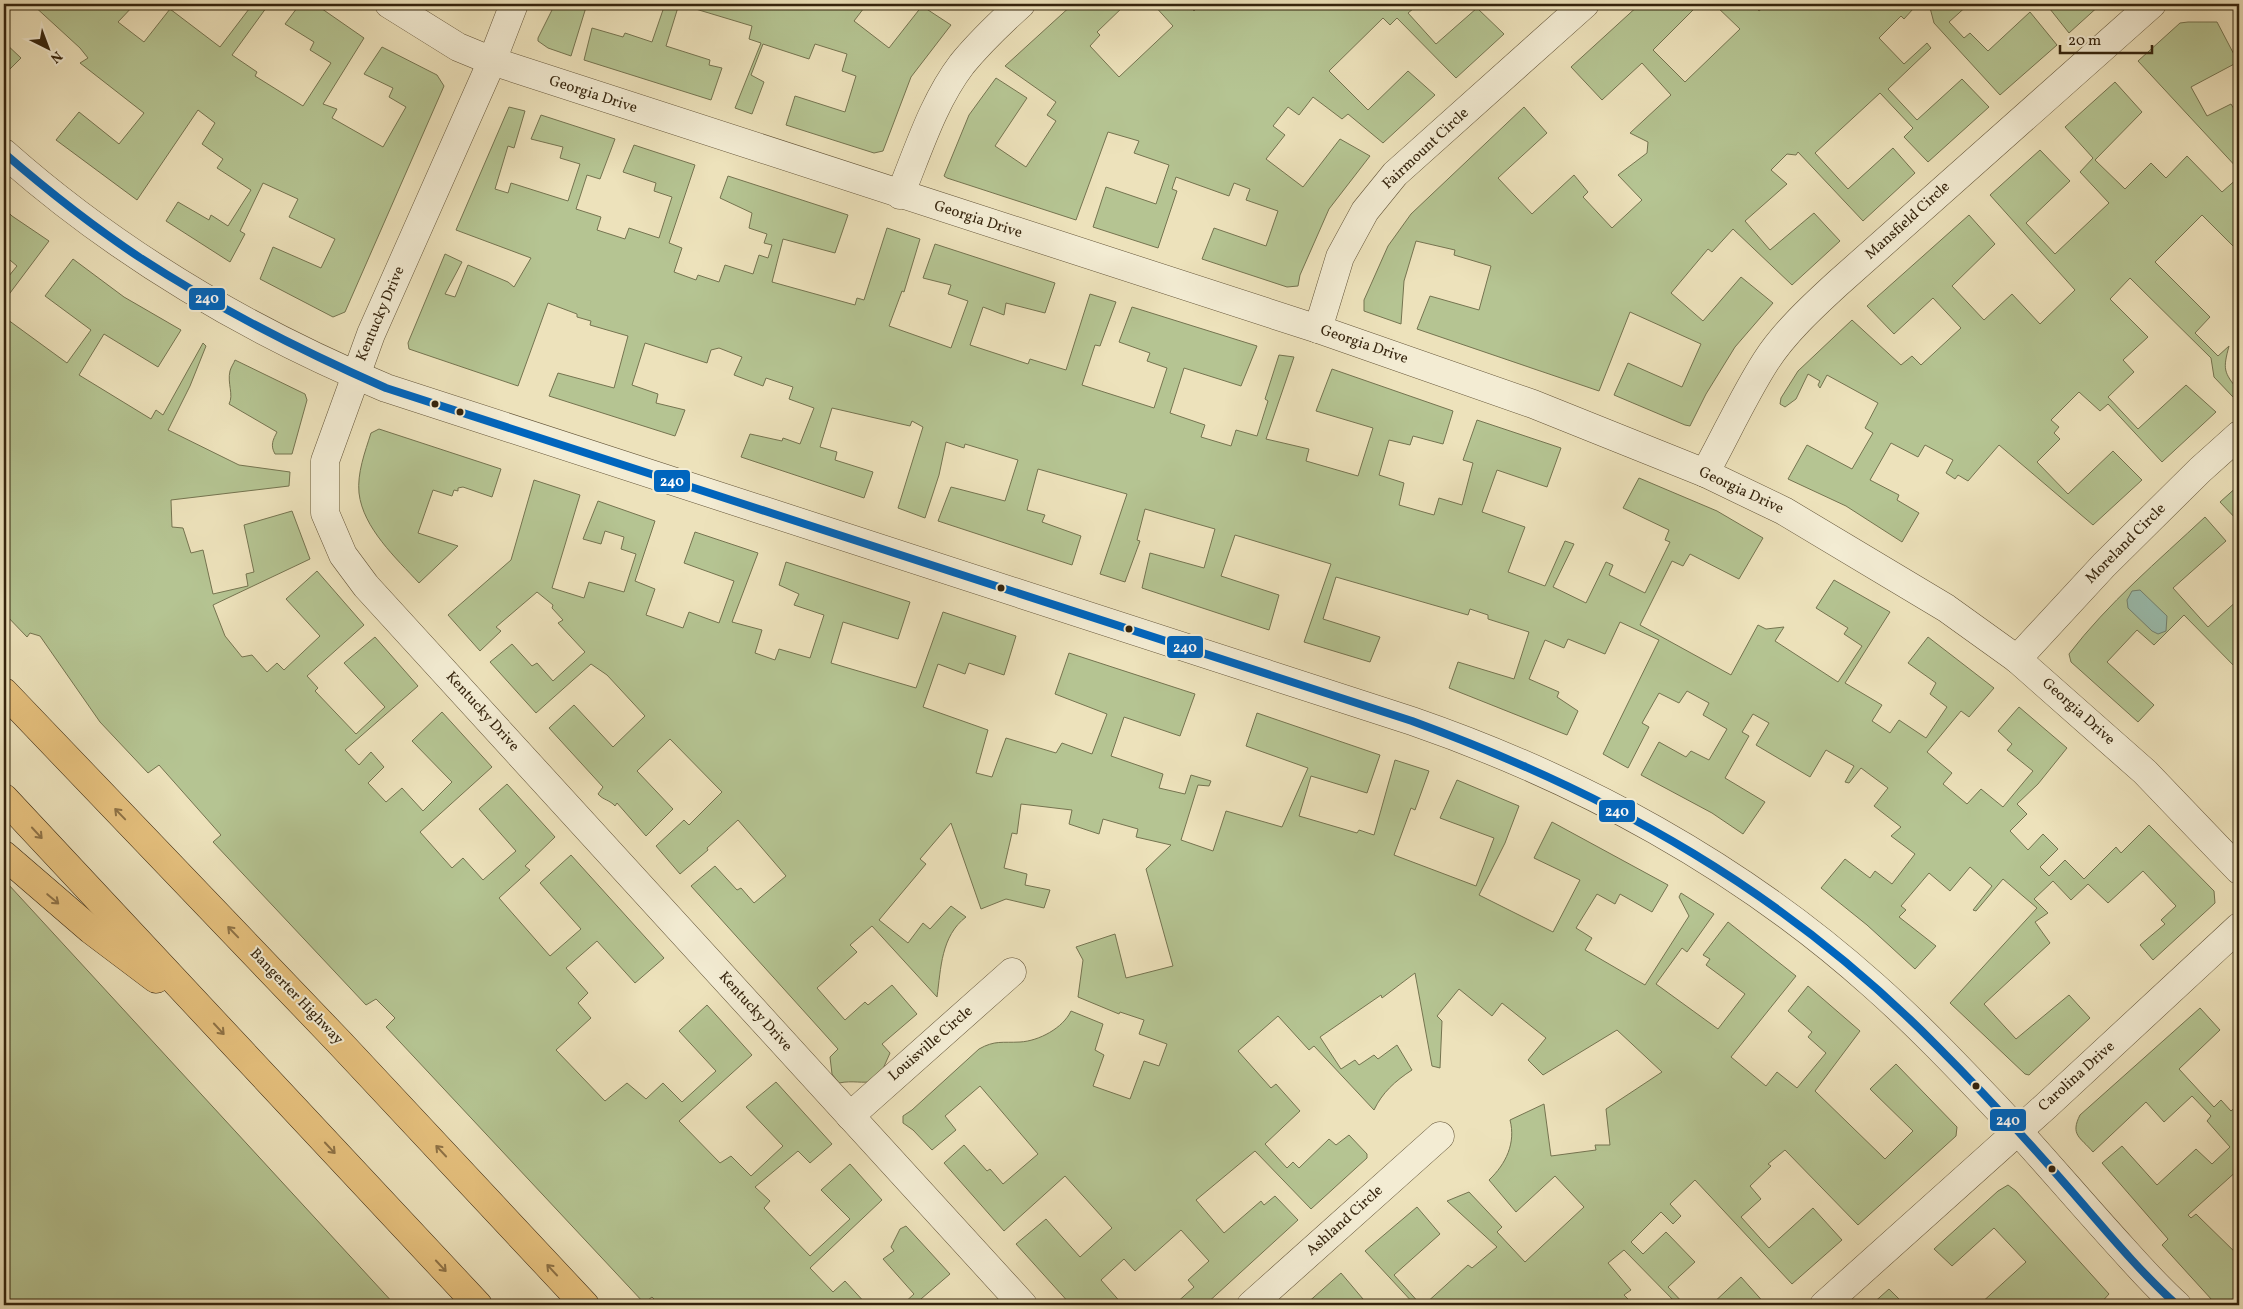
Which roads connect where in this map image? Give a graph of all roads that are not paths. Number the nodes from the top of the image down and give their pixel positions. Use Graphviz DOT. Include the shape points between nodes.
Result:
graph roads {
  1 [pos="389,4"];
  2 [pos="514,4"];
  3 [pos="1021,4"];
  4 [pos="1585,4"];
  5 [pos="2152,4"];
  6 [pos="492,61"];
  7 [pos="4,153"];
  8 [pos="900,195"];
  9 [pos="1318,329"];
  10 [pos="355,375"];
  11 [pos="2239,435"];
  12 [pos="1705,473"];
  13 [pos="2017,659"];
  14 [pos="4,692"];
  15 [pos="4,798"];
  16 [pos="4,855"];
  17 [pos="2239,870"];
  18 [pos="2239,927"];
  19 [pos="1012,972"];
  20 [pos="196,1005"];
  21 [pos="850,1116"];
  22 [pos="2017,1131"];
  23 [pos="1440,1136"];
  24 [pos="478,1305"];
  25 [pos="586,1305"];
  26 [pos="1023,1305"];
  27 [pos="1251,1305"];
  28 [pos="1824,1305"];
  29 [pos="2177,1305"];
  1 -- 6 [label="street, Georgia Drive" via="458,47"];
  2 -- 6 [label="street, Kentucky Drive"];
  3 -- 8 [label="street" via="961,65 934,110"];
  4 -- 9 [label="street, Fairmount Circle" via="1395,174 1365,211 1340,256"];
  5 -- 12 [label="street, Mansfield Circle" via="1837,284 1803,318 1767,359 1735,412"];
  6 -- 8 [label="street, Georgia Drive"];
  6 -- 10 [label="street, Kentucky Drive"];
  7 -- 10 [label="street" via="87,220 170,278 237,316"];
  8 -- 9 [label="street, Georgia Drive"];
  9 -- 12 [label="street, Georgia Drive" via="1533,404"];
  10 -- 21 [label="street, Kentucky Drive" via="325,461 325,513 343,555 366,586"];
  10 -- 22 [label="street" via="538,439 1412,721 1502,754 1568,784 1698,855 1833,950 1910,1019"];
  11 -- 13 [label="street, Moreland Circle" via="2104,565"];
  12 -- 13 [label="street, Georgia Drive" via="1784,511 1946,608"];
  13 -- 17 [label="street, Georgia Drive" via="2145,772"];
  25 -- 14 [label="highway, Bangerter Highway, one-way"];
  15 -- 20 [label="highway, one-way"];
  16 -- 20 [label="highway, one-way" via="133,963"];
  18 -- 22 [label="street, Carolina Drive"];
  19 -- 21 [label="street, Louisville Circle"];
  20 -- 24 [label="highway, one-way"];
  21 -- 26 [label="street, Kentucky Drive"];
  22 -- 28 [label="street, Carolina Drive"];
  22 -- 29 [label="street"];
  23 -- 27 [label="street, Ashland Circle"];
}
